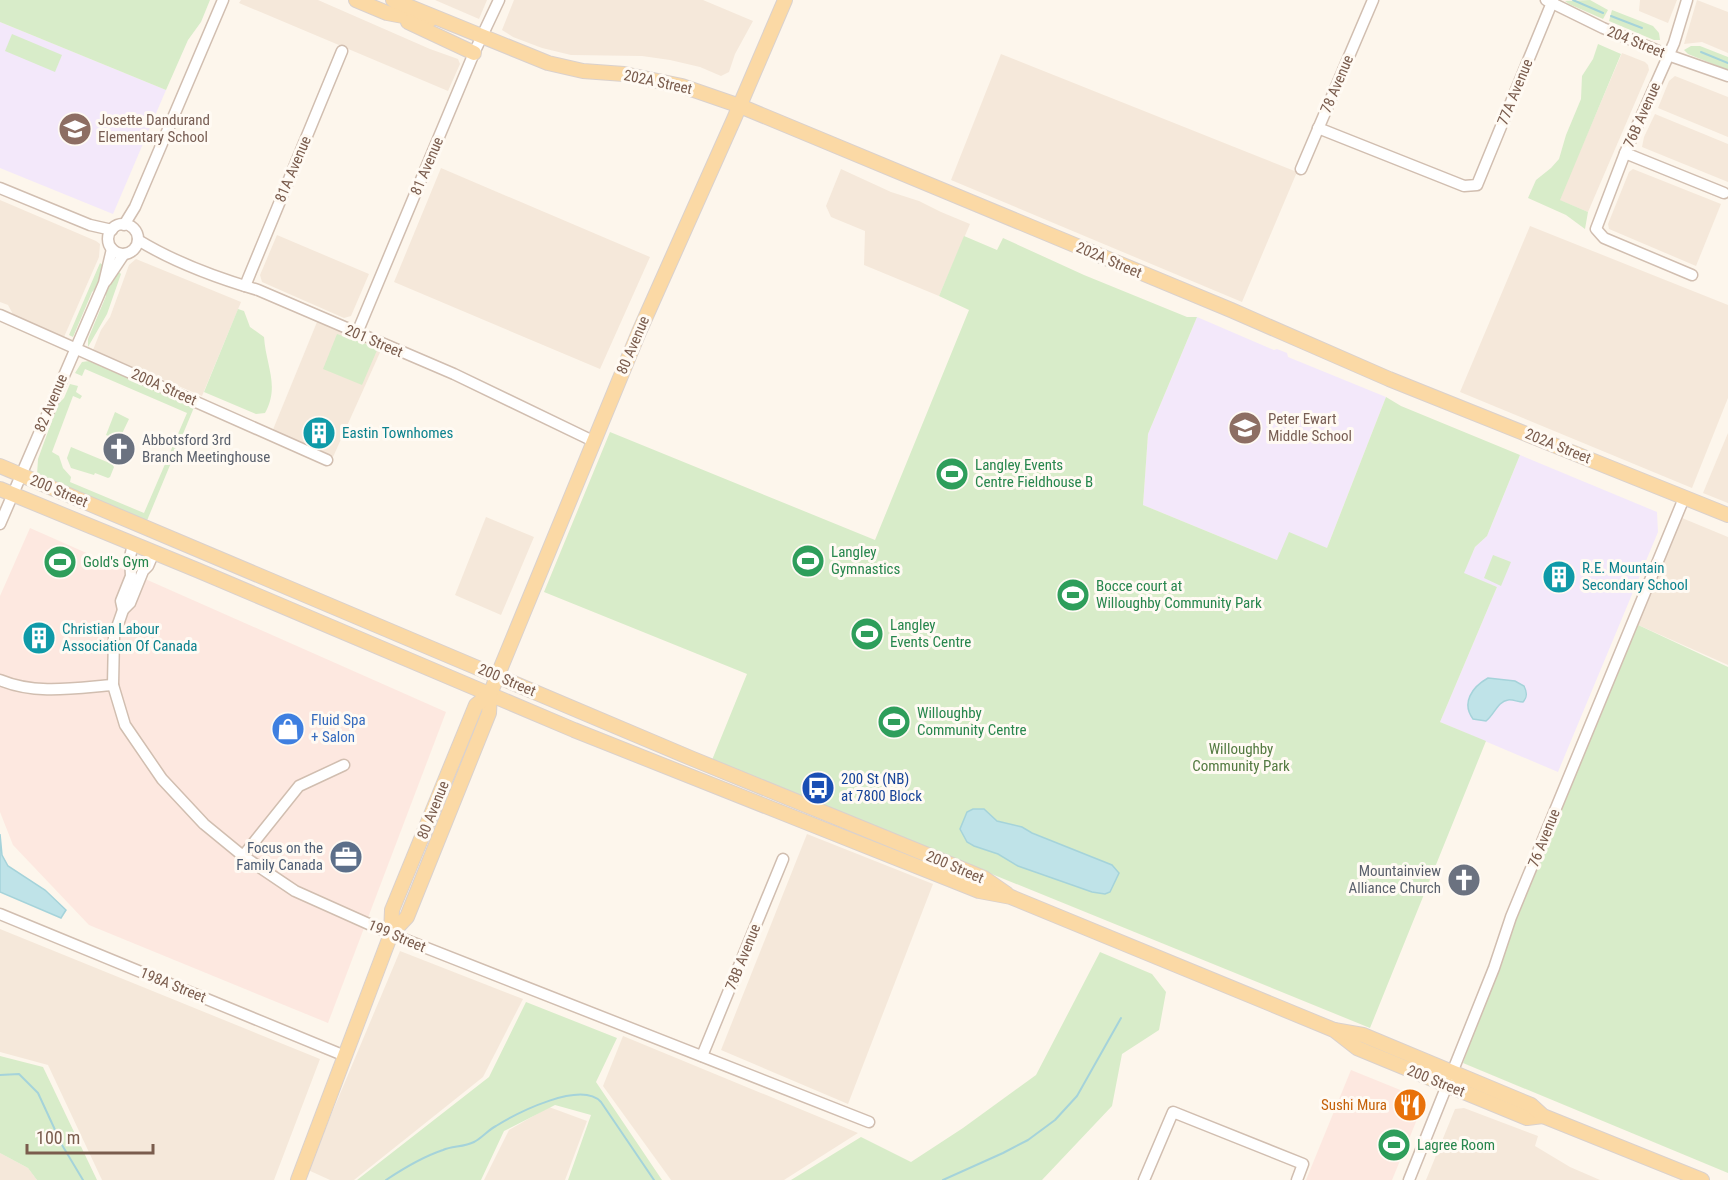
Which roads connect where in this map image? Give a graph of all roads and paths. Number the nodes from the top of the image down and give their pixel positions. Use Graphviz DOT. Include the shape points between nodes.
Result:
graph roads {
  1 [pos="223,0"];
  2 [pos="356,0"];
  3 [pos="499,0"];
  4 [pos="785,0"];
  5 [pos="1373,0"];
  6 [pos="1687,0"];
  7 [pos="1550,1"];
  8 [pos="390,6"];
  9 [pos="482,36"];
  10 [pos="342,51"];
  11 [pos="474,53"];
  12 [pos="1668,55"];
  13 [pos="1728,76"];
  14 [pos="740,106"];
  15 [pos="1318,128"];
  16 [pos="1626,153"];
  17 [pos="1301,169"];
  18 [pos="0,188"];
  19 [pos="1724,193"];
  20 [pos="128,226"];
  21 [pos="110,239"];
  22 [pos="132,248"];
  23 [pos="1692,275"];
  24 [pos="104,283"];
  25 [pos="244,286"];
  26 [pos="0,315"];
  27 [pos="357,333"];
  28 [pos="75,349"];
  29 [pos="593,441"];
  30 [pos="327,460"];
  31 [pos="0,466"];
  32 [pos="20,475"];
  33 [pos="6,492"];
  34 [pos="1684,498"];
  35 [pos="1728,515"];
  36 [pos="0,524"];
  37 [pos="133,544"];
  38 [pos="154,552"];
  39 [pos="123,610"];
  40 [pos="498,676"];
  41 [pos="0,680"];
  42 [pos="113,685"];
  43 [pos="490,694"];
  44 [pos="344,765"];
  45 [pos="243,856"];
  46 [pos="783,859"];
  47 [pos="1011,897"];
  48 [pos="0,914"];
  49 [pos="391,934"];
  50 [pos="345,1056"];
  51 [pos="702,1056"];
  52 [pos="1450,1078"];
  53 [pos="869,1122"];
  54 [pos="298,1180"];
  55 [pos="1144,1180"];
  56 [pos="1297,1180"];
  57 [pos="1408,1180"];
  58 [pos="1702,1180"];
  1 -- 20 [label="street"];
  2 -- 8 [label="main road"];
  3 -- 9 [label="street, 81 Avenue"];
  4 -- 14 [label="main road, 80 Avenue"];
  5 -- 15 [label="street, 78 Avenue"];
  6 -- 12 [label="street, 76B Avenue"];
  7 -- 12 [label="street, 204 Street"];
  7 -- 15 [label="street, 77A Avenue" via="1477,184 1464,186"];
  8 -- 9 [label="main road, 202A Street"];
  8 -- 11 [label="main road"];
  9 -- 11 [label="street, 81 Avenue"];
  9 -- 14 [label="main road, 202A Street" via="564,67 682,86"];
  10 -- 25 [label="street, 81A Avenue"];
  11 -- 27 [label="street, 81 Avenue"];
  12 -- 13 [label="street, 204 Street"];
  12 -- 16 [label="street, 76B Avenue"];
  14 -- 29 [label="main road, 80 Avenue"];
  14 -- 34 [label="main road, 202A Street" via="1411,388"];
  15 -- 17 [label="street, 78 Avenue"];
  16 -- 19 [label="street"];
  16 -- 23 [label="street, 76B Avenue" via="1596,230 1604,238"];
  18 -- 21 [label="street" via="90,225"];
  20 -- 21 [label="street"];
  20 -- 22 [label="street"];
  21 -- 22 [label="street, 201 Street" via="117,253"];
  21 -- 24 [label="street, 82 Avenue"];
  22 -- 24 [label="street, 82 Avenue"];
  22 -- 25 [label="street, 201 Street" via="152,250"];
  24 -- 28 [label="street, 82 Avenue"];
  25 -- 27 [label="street, 201 Street"];
  26 -- 28 [label="street, 200A Street"];
  27 -- 29 [label="street, 201 Street" via="454,374"];
  28 -- 30 [label="street, 200A Street"];
  28 -- 32 [label="street, 82 Avenue"];
  29 -- 40 [label="main road, 80 Avenue"];
  31 -- 32 [label="main road, 200 Street"];
  32 -- 33 [label="street, 82 Avenue"];
  32 -- 40 [label="main road, 200 Street"];
  33 -- 36 [label="street, 82 Avenue"];
  33 -- 37 [label="main road, 200 Street"];
  34 -- 35 [label="main road, 202A Street"];
  34 -- 52 [label="street, 76 Avenue" via="1511,917"];
  37 -- 38 [label="main road, 200 Street"];
  37 -- 39 [label="street" via="131,576 121,601"];
  38 -- 39 [label="street"];
  38 -- 43 [label="main road, 200 Street"];
  39 -- 42 [label="street" via="114,636"];
  40 -- 43 [label="main road, 80 Avenue"];
  40 -- 47 [label="main road, 200 Street" via="984,878"];
  41 -- 42 [label="street" via="50,691"];
  42 -- 45 [label="street, 199 Street" via="125,726 162,779 204,824"];
  43 -- 47 [label="main road, 200 Street" via="979,891"];
  43 -- 49 [label="main road, 80 Avenue" via="476,705 392,910"];
  44 -- 45 [label="street" via="299,786"];
  45 -- 49 [label="street, 199 Street" via="295,891"];
  46 -- 51 [label="street, 78B Avenue"];
  47 -- 52 [label="main road, 200 Street" via="1334,1030 1357,1048"];
  48 -- 50 [label="street, 198A Street"];
  49 -- 50 [label="main road, 80 Avenue"];
  49 -- 51 [label="street, 199 Street"];
  50 -- 54 [label="main road, 80 Avenue"];
  51 -- 53 [label="street, 199 Street"];
  52 -- 57 [label="street, 76 Avenue"];
  52 -- 58 [label="main road, 200 Street" via="1527,1118 1543,1116"];
  55 -- 56 [label="street" via="1173,1112 1303,1164"];
}
